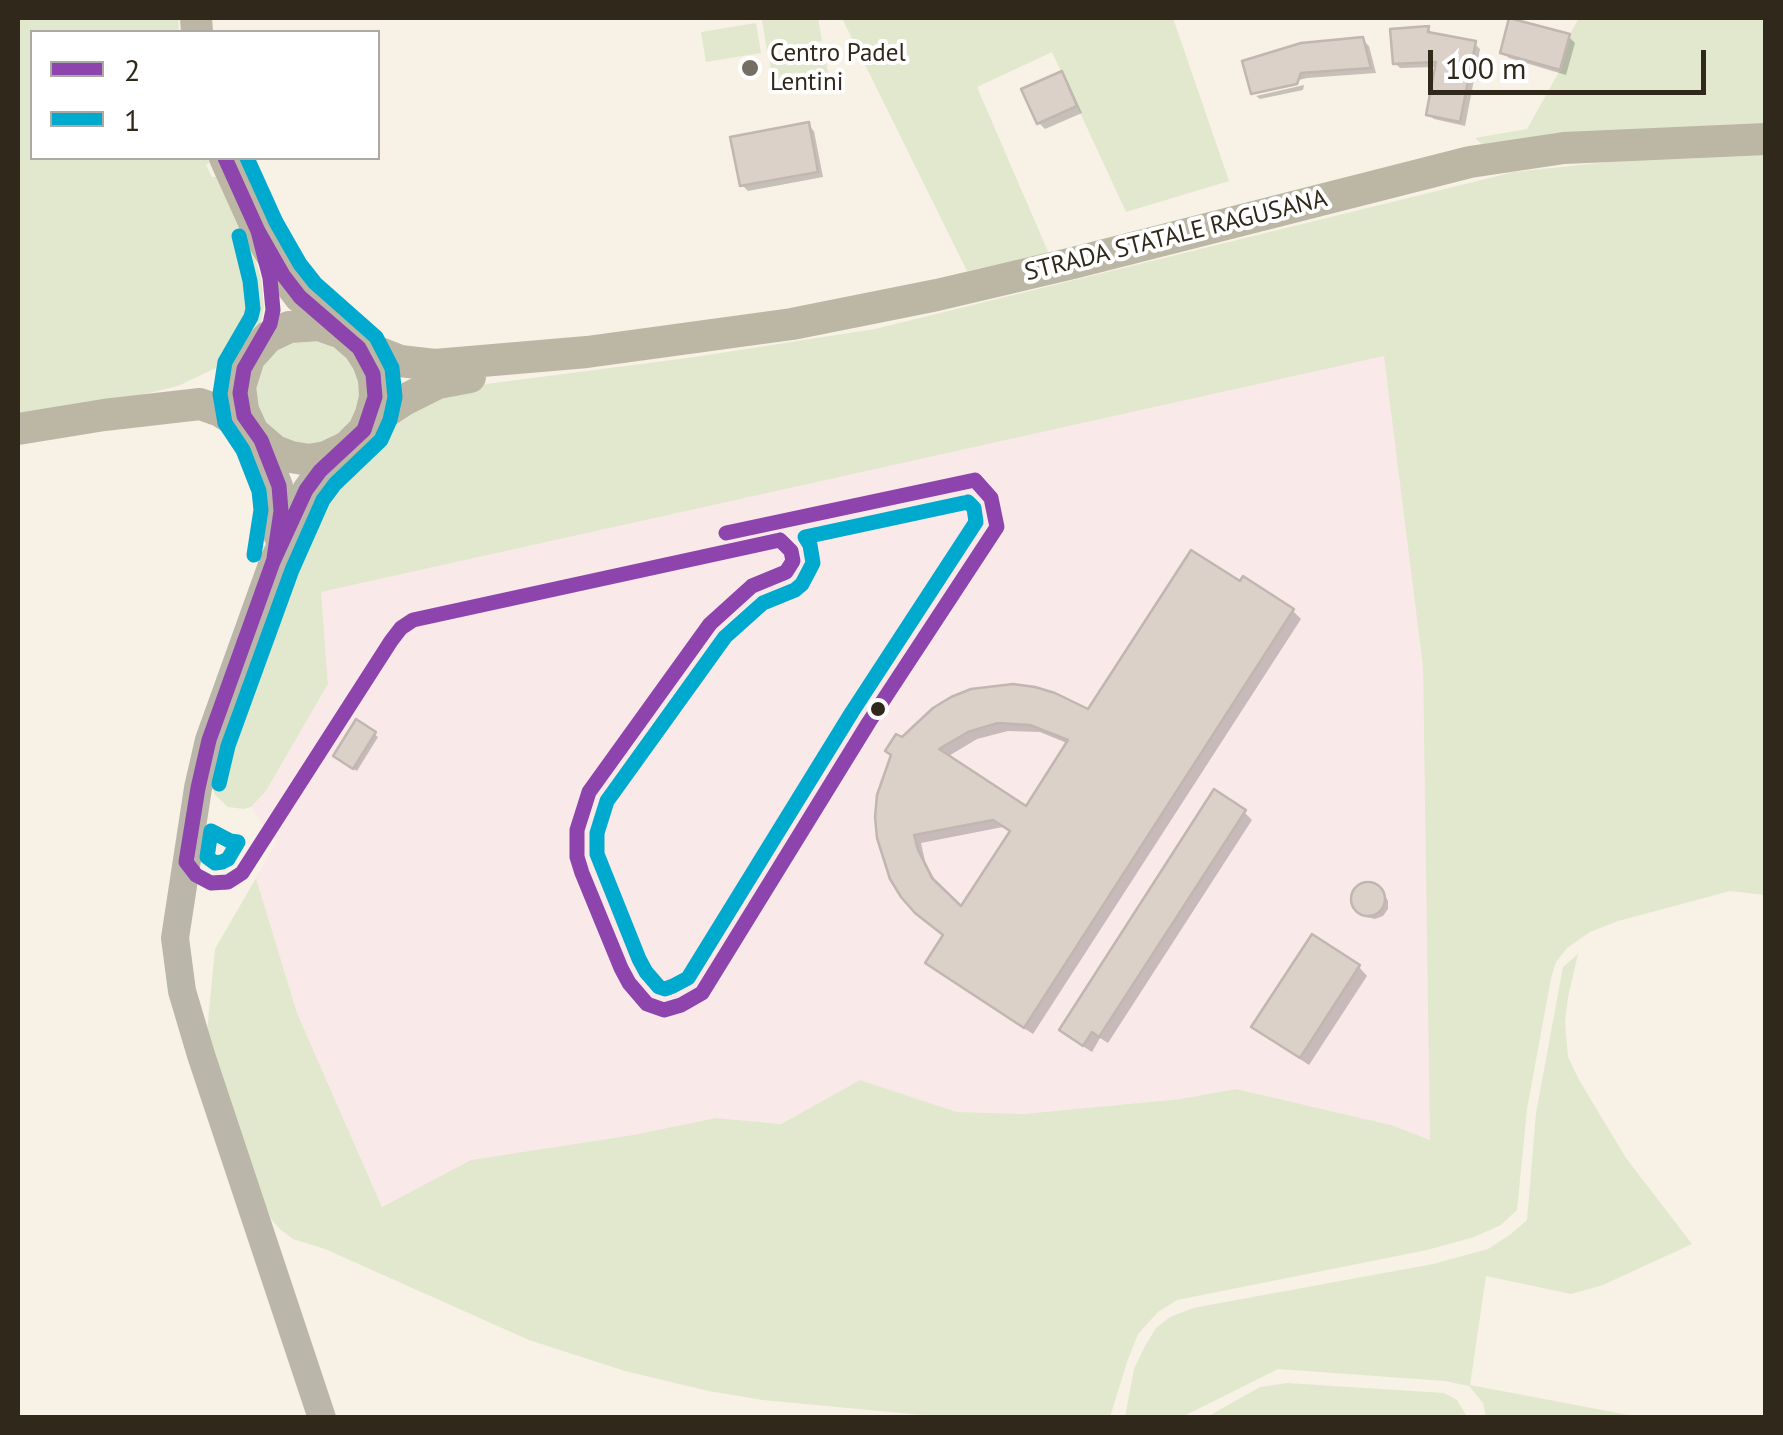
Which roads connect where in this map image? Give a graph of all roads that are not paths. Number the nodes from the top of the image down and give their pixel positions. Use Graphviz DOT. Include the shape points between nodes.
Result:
graph roads {
  1 [pos="1766,139"];
  2 [pos="226,160"];
  3 [pos="258,232"];
  4 [pos="348,338"];
  5 [pos="255,349"];
  6 [pos="587,352"];
  7 [pos="104,415"];
  8 [pos="366,425"];
  9 [pos="18,429"];
  10 [pos="257,436"];
  11 [pos="342,450"];
  12 [pos="273,562"];
  13 [pos="322,1418"];
  1 -- 6 [label="main road, STRADA STATALE RAGUSANA" via="1564,148 1470,162 937,295 792,324"];
  2 -- 3 [label="main road"];
  3 -- 4 [label="main road" via="300,297"];
  3 -- 5 [label="main road" via="273,310"];
  4 -- 5 [label="main road" via="319,325 295,325"];
  4 -- 6 [label="main road" via="400,361 435,365"];
  4 -- 8 [label="main road" via="368,362 375,385"];
  5 -- 7 [label="main road" via="192,390"];
  5 -- 10 [label="main road" via="240,392"];
  6 -- 8 [label="main road" via="438,383"];
  7 -- 9 [label="main road"];
  7 -- 10 [label="main road" via="200,404"];
  8 -- 11 [label="main road"];
  10 -- 11 [label="main road" via="280,454 303,459"];
  10 -- 12 [label="street" via="279,486"];
  11 -- 12 [label="street" via="306,490"];
  12 -- 13 [label="street" via="209,740 175,938 201,1054"];
}
